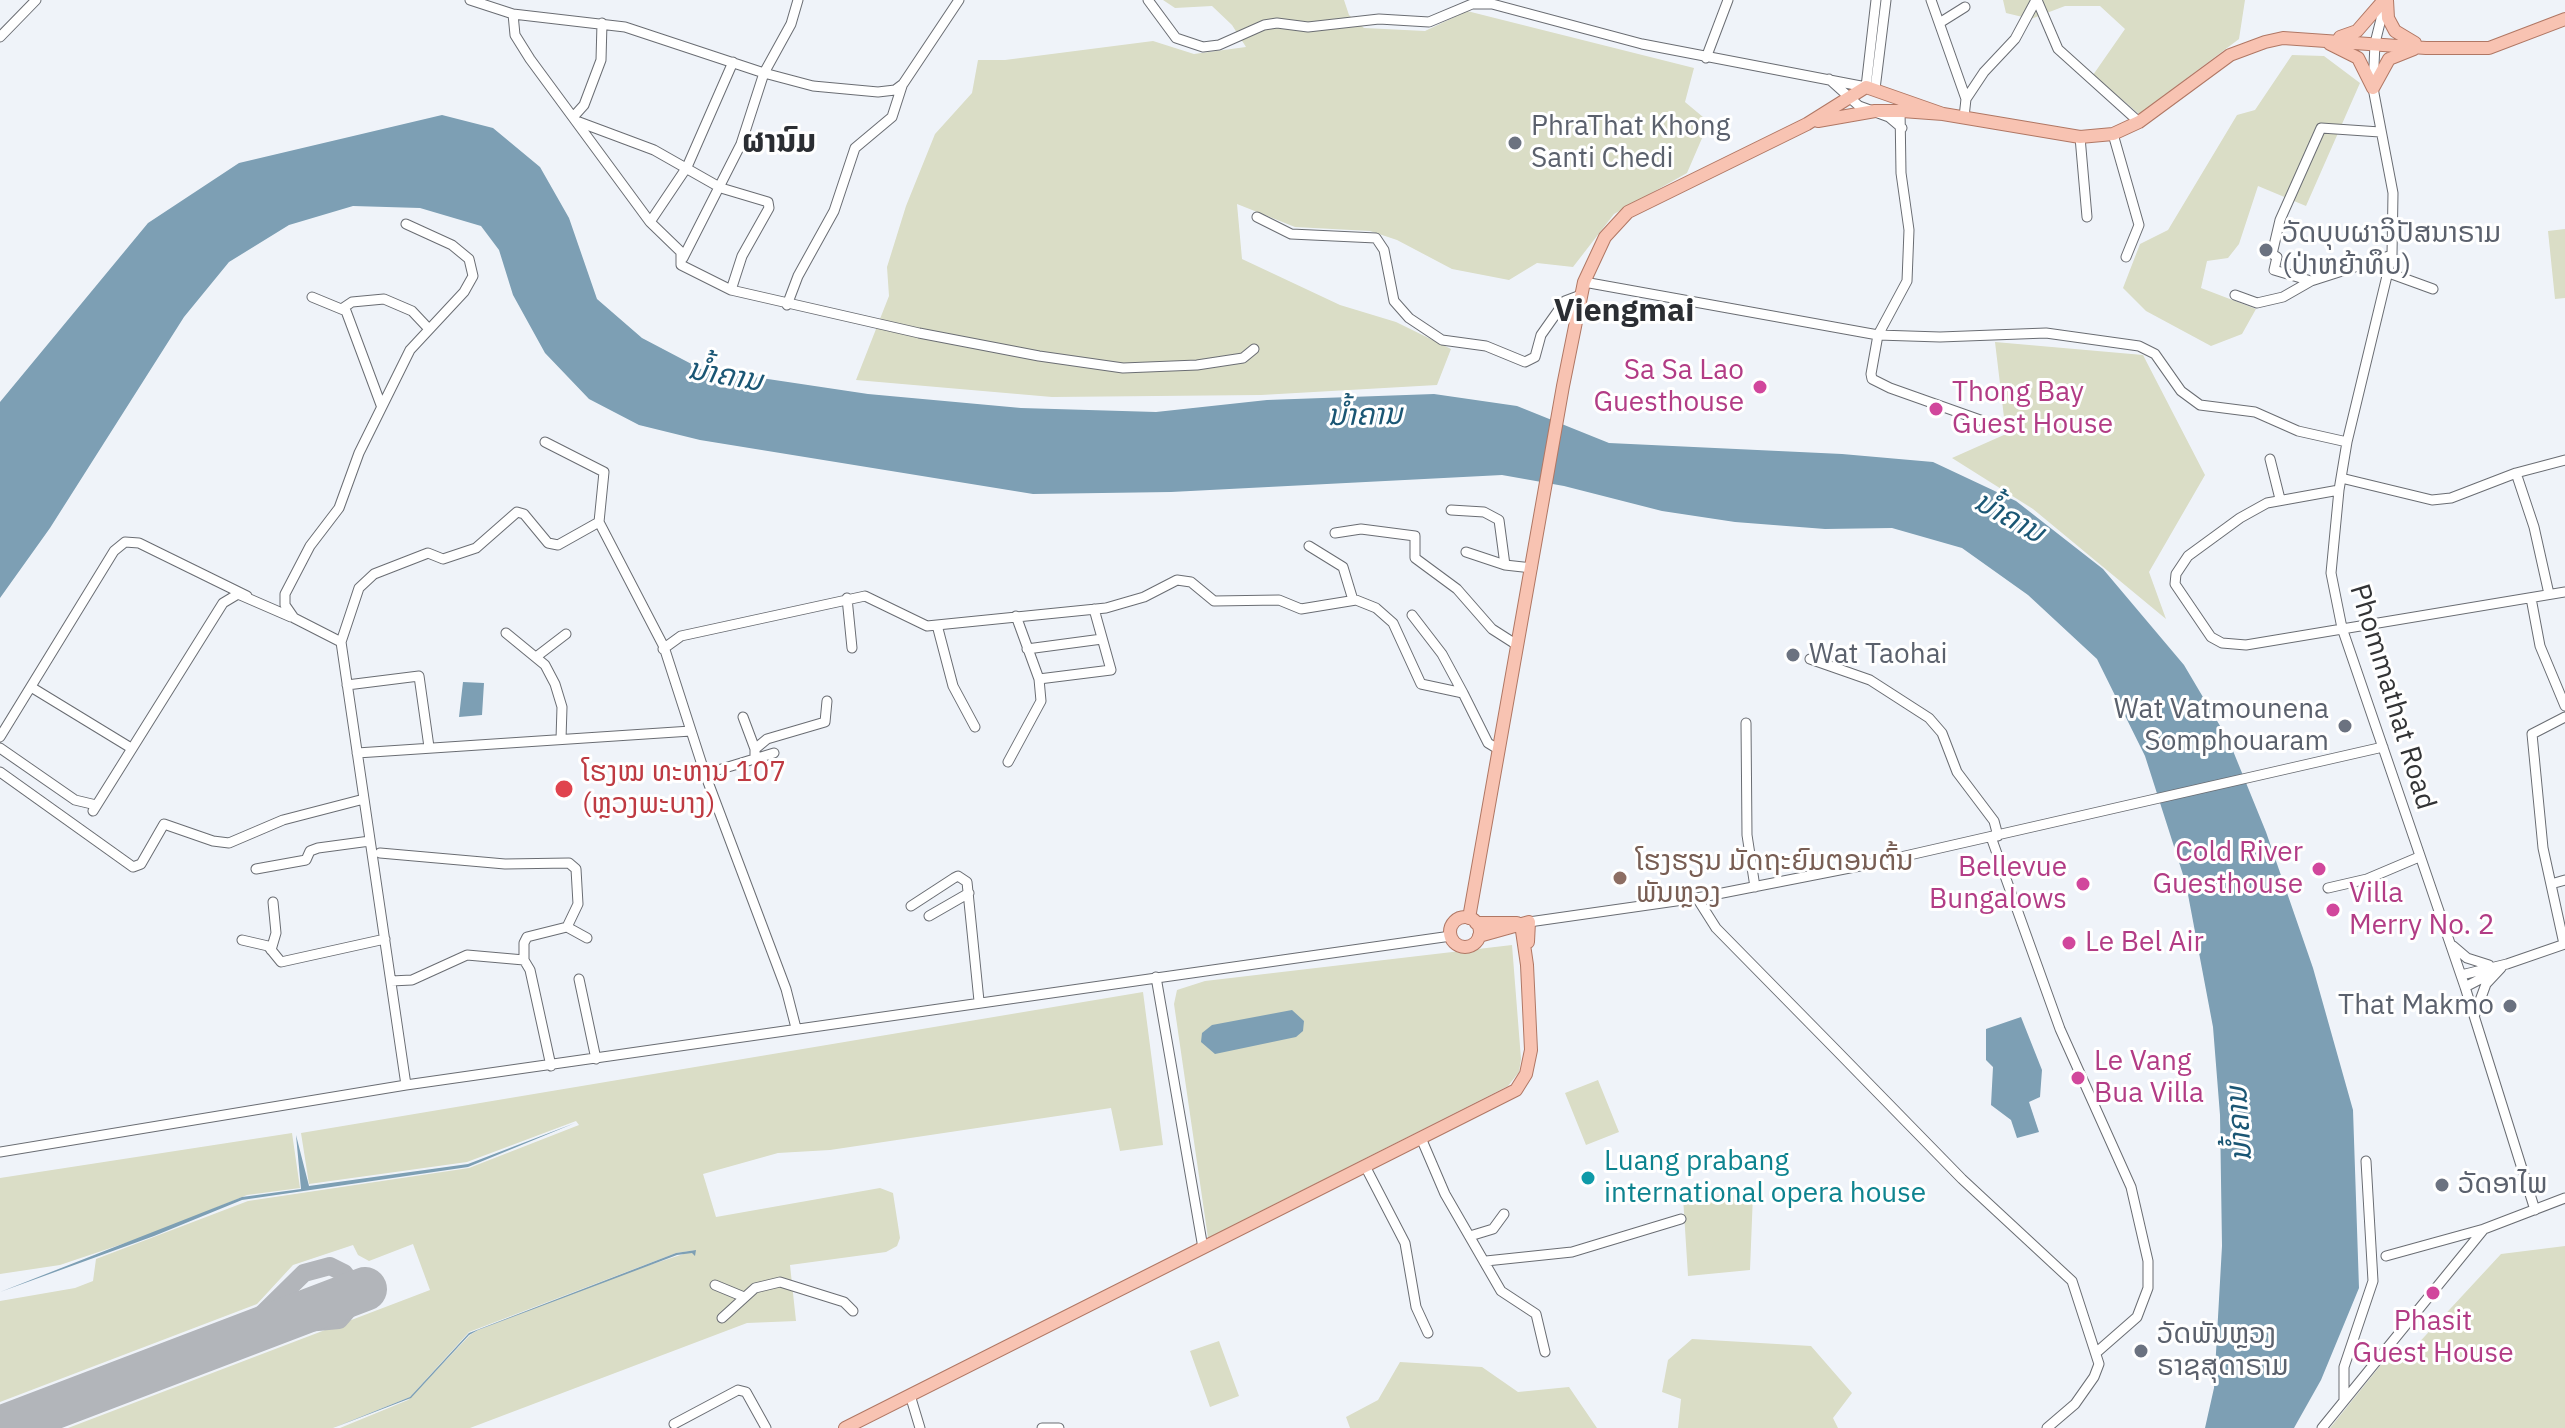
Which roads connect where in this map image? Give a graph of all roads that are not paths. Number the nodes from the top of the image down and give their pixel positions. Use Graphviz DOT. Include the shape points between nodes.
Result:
graph roads {
  1 [pos="36,0"];
  2 [pos="470,0"];
  3 [pos="798,0"];
  4 [pos="959,0"];
  5 [pos="1148,0"];
  6 [pos="1728,0"];
  7 [pos="1876,0"];
  8 [pos="1886,0"];
  9 [pos="1931,0"];
  10 [pos="2036,0"];
  11 [pos="2385,0"];
  12 [pos="1965,7"];
  13 [pos="513,14"];
  14 [pos="2565,19"];
  15 [pos="1941,22"];
  16 [pos="602,23"];
  17 [pos="0,37"];
  18 [pos="2321,40"];
  19 [pos="2375,43"];
  20 [pos="2426,48"];
  21 [pos="1706,58"];
  22 [pos="733,62"];
  23 [pos="764,73"];
  24 [pos="1829,79"];
  25 [pos="903,84"];
  26 [pos="2373,88"];
  27 [pos="1874,89"];
  28 [pos="1849,98"];
  29 [pos="1966,99"];
  30 [pos="1875,111"];
  31 [pos="1902,111"];
  32 [pos="1943,114"];
  33 [pos="1964,117"];
  34 [pos="577,119"];
  35 [pos="2139,122"];
  36 [pos="1807,124"];
  37 [pos="1902,128"];
  38 [pos="2380,132"];
  39 [pos="2113,134"];
  40 [pos="2080,137"];
  41 [pos="687,167"];
  42 [pos="721,188"];
  43 [pos="1257,217"];
  44 [pos="2087,217"];
  45 [pos="650,222"];
  46 [pos="406,224"];
  47 [pos="2392,255"];
  48 [pos="2126,257"];
  49 [pos="683,258"];
  50 [pos="2389,273"];
  51 [pos="2311,281"];
  52 [pos="1583,288"];
  53 [pos="2433,289"];
  54 [pos="731,290"];
  55 [pos="2235,295"];
  56 [pos="312,297"];
  57 [pos="787,305"];
  58 [pos="343,308"];
  59 [pos="428,328"];
  60 [pos="1878,335"];
  61 [pos="1254,349"];
  62 [pos="381,405"];
  63 [pos="1983,421"];
  64 [pos="545,442"];
  65 [pos="2347,442"];
  66 [pos="2270,459"];
  67 [pos="2565,460"];
  68 [pos="2516,473"];
  69 [pos="2341,478"];
  70 [pos="2339,490"];
  71 [pos="2280,499"];
  72 [pos="1451,510"];
  73 [pos="599,522"];
  74 [pos="1335,533"];
  75 [pos="1309,546"];
  76 [pos="1466,552"];
  77 [pos="1505,565"];
  78 [pos="1532,568"];
  79 [pos="2565,592"];
  80 [pos="2549,594"];
  81 [pos="247,596"];
  82 [pos="847,598"];
  83 [pos="2531,598"];
  84 [pos="1353,600"];
  85 [pos="1094,609"];
  86 [pos="1412,615"];
  87 [pos="1016,616"];
  88 [pos="294,618"];
  89 [pos="937,625"];
  90 [pos="2342,628"];
  91 [pos="506,633"];
  92 [pos="566,634"];
  93 [pos="1102,639"];
  94 [pos="341,642"];
  95 [pos="1517,645"];
  96 [pos="852,648"];
  97 [pos="663,649"];
  98 [pos="1027,649"];
  99 [pos="536,657"];
  100 [pos="1810,659"];
  101 [pos="1039,679"];
  102 [pos="347,685"];
  103 [pos="31,687"];
  104 [pos="1463,693"];
  105 [pos="827,701"];
  106 [pos="2565,706"];
  107 [pos="743,717"];
  108 [pos="2565,717"];
  109 [pos="1746,723"];
  110 [pos="975,727"];
  111 [pos="691,731"];
  112 [pos="0,737"];
  113 [pos="561,739"];
  114 [pos="429,747"];
  115 [pos="2383,747"];
  116 [pos="0,748"];
  117 [pos="131,748"];
  118 [pos="1498,749"];
  119 [pos="357,753"];
  120 [pos="774,753"];
  121 [pos="755,754"];
  122 [pos="1008,762"];
  123 [pos="0,772"];
  124 [pos="705,774"];
  125 [pos="364,799"];
  126 [pos="1994,836"];
  127 [pos="370,841"];
  128 [pos="380,853"];
  129 [pos="2419,857"];
  130 [pos="256,869"];
  131 [pos="2565,880"];
  132 [pos="2551,884"];
  133 [pos="1755,887"];
  134 [pos="2328,888"];
  135 [pos="969,893"];
  136 [pos="1697,898"];
  137 [pos="273,902"];
  138 [pos="911,906"];
  139 [pos="929,916"];
  140 [pos="1525,923"];
  141 [pos="1475,925"];
  142 [pos="567,927"];
  143 [pos="1451,936"];
  144 [pos="587,938"];
  145 [pos="385,939"];
  146 [pos="242,940"];
  147 [pos="2449,942"];
  148 [pos="2564,944"];
  149 [pos="271,950"];
  150 [pos="524,960"];
  151 [pos="2502,966"];
  152 [pos="2461,975"];
  153 [pos="1156,977"];
  154 [pos="579,979"];
  155 [pos="391,981"];
  156 [pos="2465,987"];
  157 [pos="979,1001"];
  158 [pos="2474,1018"];
  159 [pos="796,1028"];
  160 [pos="596,1059"];
  161 [pos="551,1066"];
  162 [pos="406,1085"];
  163 [pos="1421,1138"];
  164 [pos="0,1152"];
  165 [pos="2366,1161"];
  166 [pos="1365,1166"];
  167 [pos="2565,1198"];
  168 [pos="2535,1210"];
  169 [pos="1504,1214"];
  170 [pos="1681,1219"];
  171 [pos="2484,1229"];
  172 [pos="1470,1236"];
  173 [pos="1203,1248"];
  174 [pos="2386,1256"];
  175 [pos="1486,1261"];
  176 [pos="715,1285"];
  177 [pos="744,1297"];
  178 [pos="853,1311"];
  179 [pos="722,1318"];
  180 [pos="1428,1333"];
  181 [pos="1545,1352"];
  182 [pos="2097,1352"];
  183 [pos="910,1395"];
  184 [pos="2344,1399"];
  185 [pos="674,1424"];
  186 [pos="766,1428"];
  187 [pos="845,1428"];
  188 [pos="920,1428"];
  189 [pos="1042,1428"];
  190 [pos="1059,1428"];
  191 [pos="2047,1428"];
  192 [pos="2322,1428"];
  1 -- 17 [label="street"];
  2 -- 13 [label="street"];
  3 -- 23 [label="street"];
  4 -- 25 [label="street"];
  5 -- 21 [label="street" via="1176,38 1203,47 1277,23 1308,27 1379,19 1429,22 1472,4 1492,4"];
  6 -- 21 [label="street"];
  7 -- 27 [label="street"];
  8 -- 27 [label="street"];
  9 -- 15 [label="street"];
  10 -- 29 [label="street" via="2015,39"];
  10 -- 35 [label="street" via="2058,49"];
  11 -- 18 [label="main road" via="2357,31"];
  11 -- 19 [label="street, Phommathat Road"];
  11 -- 20 [label="main road" via="2395,31"];
  12 -- 15 [label="street"];
  13 -- 16 [label="street"];
  13 -- 34 [label="street" via="515,35"];
  14 -- 20 [label="main road" via="2499,46"];
  15 -- 29 [label="street"];
  16 -- 22 [label="street"];
  16 -- 34 [label="street" via="601,60"];
  18 -- 19 [label="main road"];
  18 -- 26 [label="main road" via="2358,58"];
  18 -- 35 [label="main road" via="2283,38 2230,55"];
  19 -- 20 [label="main road"];
  19 -- 26 [label="street, Phommathat Road"];
  20 -- 26 [label="main road" via="2404,50 2389,59"];
  21 -- 24 [label="street"];
  22 -- 23 [label="street"];
  22 -- 41 [label="street"];
  23 -- 25 [label="street" via="849,90 889,92"];
  23 -- 42 [label="street"];
  24 -- 27 [label="street"];
  24 -- 28 [label="street"];
  25 -- 57 [label="street" via="892,117 855,148 834,211"];
  26 -- 38 [label="street, Phommathat Road"];
  27 -- 28 [label="main road"];
  27 -- 31 [label="street"];
  27 -- 32 [label="main road"];
  28 -- 30 [label="street"];
  28 -- 36 [label="main road"];
  29 -- 33 [label="street"];
  30 -- 31 [label="main road"];
  30 -- 36 [label="main road"];
  30 -- 37 [label="street"];
  31 -- 32 [label="main road"];
  31 -- 37 [label="street"];
  32 -- 33 [label="main road"];
  33 -- 40 [label="main road"];
  34 -- 41 [label="street"];
  34 -- 45 [label="street"];
  35 -- 39 [label="main road"];
  36 -- 52 [label="main road" via="1628,212 1605,237"];
  37 -- 60 [label="street" via="1907,281"];
  38 -- 47 [label="street, Phommathat Road" via="2393,193"];
  38 -- 51 [label="street" via="2327,126 2318,133 2280,220 2272,254 2277,257 2274,270"];
  39 -- 40 [label="main road"];
  39 -- 48 [label="street" via="2139,225"];
  40 -- 44 [label="street"];
  41 -- 42 [label="street"];
  41 -- 45 [label="street"];
  42 -- 49 [label="street"];
  42 -- 54 [label="street" via="770,205 742,256"];
  43 -- 52 [label="street" via="1291,234 1376,238 1384,250 1394,301 1409,318 1442,340 1486,346 1525,362 1535,357 1541,335 1565,301"];
  45 -- 49 [label="street"];
  46 -- 59 [label="street" via="452,245 469,259 473,276"];
  47 -- 50 [label="street, Phommathat Road"];
  47 -- 51 [label="street"];
  49 -- 54 [label="street" via="683,267"];
  50 -- 53 [label="street"];
  50 -- 65 [label="street, Phommathat Road"];
  51 -- 55 [label="street" via="2283,297 2257,303"];
  52 -- 60 [label="street"];
  52 -- 78 [label="main road"];
  54 -- 57 [label="street"];
  56 -- 58 [label="street"];
  57 -- 61 [label="street" via="1123,368 1197,365 1243,358"];
  58 -- 59 [label="street" via="384,299 412,311"];
  58 -- 62 [label="street"];
  59 -- 62 [label="street"];
  60 -- 63 [label="street" via="1872,379"];
  60 -- 65 [label="street" via="2046,333 2139,346 2155,354 2181,391 2200,405 2255,412 2298,431"];
  62 -- 88 [label="street" via="339,508 310,546 285,594"];
  64 -- 73 [label="street" via="601,467"];
  65 -- 69 [label="street, Phommathat Road"];
  66 -- 71 [label="street"];
  67 -- 68 [label="street"];
  68 -- 69 [label="street" via="2432,500"];
  68 -- 80 [label="street"];
  69 -- 70 [label="street, Phommathat Road"];
  70 -- 71 [label="street"];
  70 -- 90 [label="street, Phommathat Road" via="2331,573"];
  71 -- 90 [label="street" via="2251,511 2197,548 2182,564 2175,584 2211,637 2222,643 2246,645"];
  72 -- 77 [label="street" via="1484,512 1499,520"];
  73 -- 94 [label="street" via="558,545 548,543 517,512 476,548 443,559 431,553 374,574 359,588"];
  73 -- 97 [label="street"];
  74 -- 95 [label="street" via="1361,529 1415,536 1415,558 1457,589 1492,629"];
  75 -- 84 [label="street" via="1343,567"];
  76 -- 77 [label="street"];
  77 -- 78 [label="street"];
  78 -- 95 [label="main road"];
  79 -- 80 [label="street"];
  80 -- 83 [label="street"];
  81 -- 88 [label="street"];
  81 -- 103 [label="street" via="139,543 125,542 114,551"];
  81 -- 117 [label="street" via="238,594 223,603"];
  82 -- 96 [label="street"];
  83 -- 90 [label="street"];
  83 -- 106 [label="street" via="2540,646"];
  84 -- 85 [label="street" via="1301,609 1279,600 1214,601 1191,582 1177,580 1144,597"];
  84 -- 104 [label="street" via="1376,608 1393,623 1421,684"];
  85 -- 87 [label="street"];
  85 -- 93 [label="street"];
  86 -- 104 [label="street"];
  87 -- 89 [label="street"];
  87 -- 98 [label="street"];
  88 -- 94 [label="street"];
  89 -- 97 [label="street" via="927,626 865,596 681,636"];
  89 -- 110 [label="street" via="953,686"];
  90 -- 115 [label="street, Phommathat Road"];
  91 -- 99 [label="street"];
  92 -- 99 [label="street"];
  93 -- 98 [label="street"];
  93 -- 101 [label="street" via="1111,670"];
  94 -- 102 [label="street"];
  95 -- 118 [label="main road"];
  97 -- 111 [label="street"];
  98 -- 101 [label="street"];
  99 -- 113 [label="street" via="550,675 562,707"];
  100 -- 126 [label="street" via="1870,680 1929,718 1942,733 1957,772 1994,821"];
  101 -- 122 [label="street" via="1041,701"];
  102 -- 114 [label="street" via="419,676"];
  102 -- 119 [label="street"];
  103 -- 112 [label="street"];
  103 -- 117 [label="street"];
  104 -- 118 [label="street" via="1488,743"];
  105 -- 121 [label="street" via="825,722 775,735"];
  107 -- 121 [label="street"];
  108 -- 132 [label="street" via="2532,734"];
  109 -- 133 [label="street" via="1747,835"];
  111 -- 113 [label="street"];
  111 -- 124 [label="street"];
  113 -- 114 [label="street"];
  114 -- 119 [label="street"];
  115 -- 126 [label="street"];
  115 -- 129 [label="street, Phommathat Road"];
  116 -- 117 [label="street" via="94,808"];
  118 -- 141 [label="main road"];
  119 -- 125 [label="street"];
  120 -- 121 [label="street"];
  121 -- 124 [label="street"];
  123 -- 125 [label="street" via="133,867 141,864 164,824 229,843 283,820"];
  124 -- 159 [label="street"];
  125 -- 127 [label="street"];
  126 -- 133 [label="street"];
  126 -- 182 [label="street" via="2060,1029 2131,1187 2148,1261 2148,1288 2137,1317"];
  127 -- 130 [label="street" via="318,848 306,860"];
  127 -- 145 [label="street"];
  128 -- 142 [label="street" via="505,864 569,863 576,869 579,888"];
  129 -- 134 [label="street" via="2367,879"];
  129 -- 147 [label="street, Phommathat Road"];
  131 -- 132 [label="street"];
  132 -- 148 [label="street"];
  133 -- 136 [label="street"];
  135 -- 138 [label="street" via="958,876"];
  135 -- 139 [label="street"];
  135 -- 157 [label="street"];
  136 -- 140 [label="street"];
  136 -- 182 [label="street" via="1716,928 1962,1179 2067,1274"];
  137 -- 149 [label="street" via="276,933"];
  140 -- 141 [label="main road"];
  140 -- 163 [label="main road" via="1531,1050 1522,1083"];
  141 -- 143 [label="main road" via="1456,921"];
  141 -- 143 [label="main road" via="1467,947"];
  142 -- 144 [label="street"];
  142 -- 150 [label="street" via="527,937"];
  143 -- 153 [label="street"];
  145 -- 149 [label="street" via="284,962"];
  145 -- 155 [label="street"];
  146 -- 149 [label="street"];
  147 -- 151 [label="street" via="2477,963"];
  147 -- 152 [label="street, Phommathat Road"];
  148 -- 151 [label="street"];
  150 -- 155 [label="street" via="467,955 412,980"];
  150 -- 161 [label="street"];
  151 -- 152 [label="street"];
  151 -- 156 [label="street"];
  151 -- 158 [label="street" via="2483,988"];
  152 -- 156 [label="street, Phommathat Road"];
  153 -- 157 [label="street"];
  153 -- 173 [label="street"];
  154 -- 160 [label="street"];
  155 -- 162 [label="street"];
  156 -- 158 [label="street, Phommathat Road"];
  157 -- 159 [label="street"];
  158 -- 168 [label="street, Phommathat Road"];
  159 -- 160 [label="street"];
  160 -- 161 [label="street"];
  161 -- 162 [label="street"];
  162 -- 164 [label="street"];
  163 -- 166 [label="main road"];
  163 -- 172 [label="street"];
  165 -- 184 [label="street" via="2373,1281 2344,1367"];
  166 -- 173 [label="main road"];
  166 -- 180 [label="street" via="1405,1243 1416,1307"];
  167 -- 168 [label="street"];
  168 -- 171 [label="street"];
  169 -- 172 [label="street" via="1493,1229"];
  170 -- 175 [label="street" via="1572,1252"];
  171 -- 174 [label="street"];
  171 -- 184 [label="street"];
  172 -- 175 [label="street"];
  173 -- 183 [label="main road"];
  175 -- 181 [label="street" via="1501,1291 1536,1314"];
  176 -- 177 [label="street"];
  177 -- 178 [label="street" via="755,1288 780,1282 844,1302"];
  177 -- 179 [label="street"];
  182 -- 191 [label="street" via="2094,1377 2075,1404"];
  183 -- 187 [label="main road"];
  183 -- 188 [label="street"];
  184 -- 192 [label="street"];
  185 -- 186 [label="street" via="738,1390 746,1392"];
  189 -- 190 [label="street"];
}
